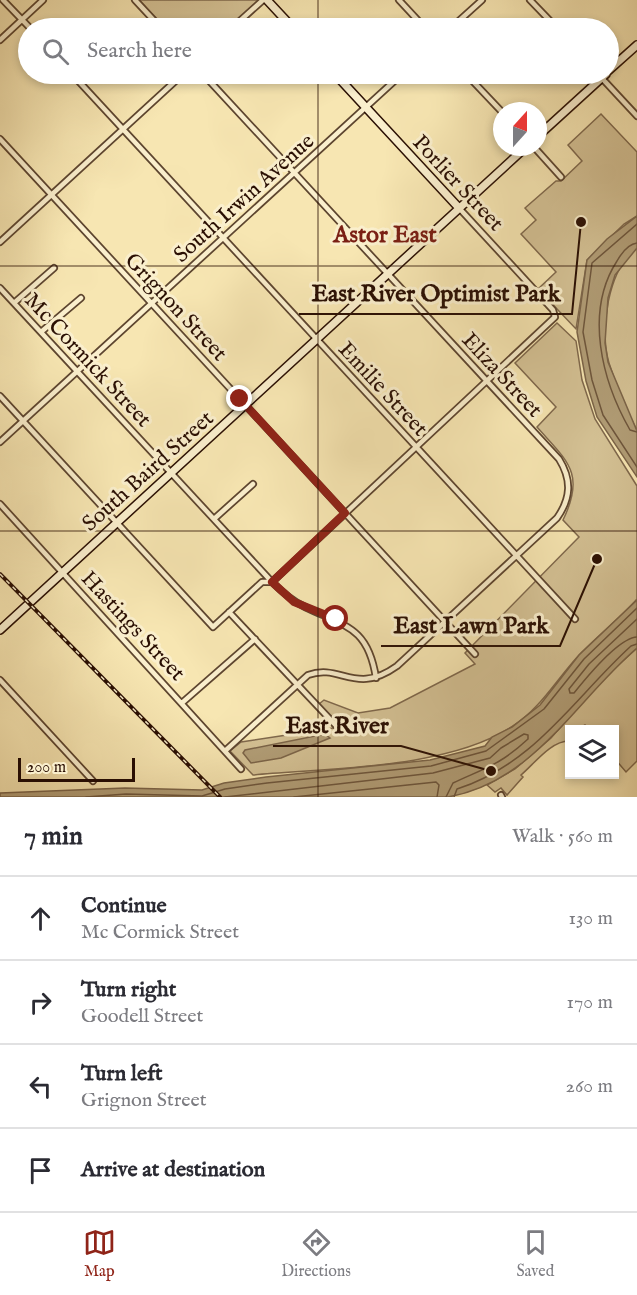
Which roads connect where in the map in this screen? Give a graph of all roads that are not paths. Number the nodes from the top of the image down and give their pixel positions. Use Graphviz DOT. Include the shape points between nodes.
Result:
graph roads {
  1 [pos="3,0"];
  2 [pos="44,0"];
  3 [pos="135,0"];
  4 [pos="265,0"];
  5 [pos="399,0"];
  6 [pos="482,0"];
  7 [pos="530,0"];
  8 [pos="20,18"];
  9 [pos="24,18"];
  10 [pos="152,18"];
  11 [pos="244,18"];
  12 [pos="283,18"];
  13 [pos="416,18"];
  14 [pos="462,18"];
  15 [pos="547,18"];
  16 [pos="18,24"];
  17 [pos="0,40"];
  18 [pos="637,45"];
  19 [pos="619,60"];
  20 [pos="81,84"];
  21 [pos="172,84"];
  22 [pos="212,84"];
  23 [pos="343,84"];
  24 [pos="391,84"];
  25 [pos="475,84"];
  26 [pos="593,84"];
  27 [pos="611,84"];
  28 [pos="493,102"];
  29 [pos="365,107"];
  30 [pos="637,116"];
  31 [pos="547,127"];
  32 [pos="123,129"];
  33 [pos="0,139"];
  34 [pos="516,156"];
  35 [pos="542,156"];
  36 [pos="294,172"];
  37 [pos="561,177"];
  38 [pos="51,194"];
  39 [pos="459,208"];
  40 [pos="223,238"];
  41 [pos="0,242"];
  42 [pos="54,268"];
  43 [pos="388,274"];
  44 [pos="0,288"];
  45 [pos="81,298"];
  46 [pos="152,302"];
  47 [pos="14,303"];
  48 [pos="41,332"];
  49 [pos="316,339"];
  50 [pos="77,369"];
  51 [pos="488,382"];
  52 [pos="0,396"];
  53 [pos="245,405"];
  54 [pos="23,421"];
  55 [pos="0,442"];
  56 [pos="416,447"];
  57 [pos="170,472"];
  58 [pos="253,484"];
  59 [pos="0,504"];
  60 [pos="345,513"];
  61 [pos="214,519"];
  62 [pos="116,522"];
  63 [pos="516,556"];
  64 [pos="63,572"];
  65 [pos="272,582"];
  66 [pos="230,612"];
  67 [pos="575,619"];
  68 [pos="445,621"];
  69 [pos="0,630"];
  70 [pos="255,639"];
  71 [pos="475,654"];
  72 [pos="376,678"];
  73 [pos="0,680"];
  74 [pos="297,684"];
  75 [pos="183,702"];
  76 [pos="342,732"];
  77 [pos="225,751"];
  78 [pos="241,769"];
  79 [pos="93,781"];
  1 -- 8 [label="street"];
  2 -- 9 [label="street"];
  3 -- 10 [label="street"];
  4 -- 11 [label="street"];
  4 -- 12 [label="street"];
  5 -- 13 [label="street"];
  6 -- 14 [label="street"];
  7 -- 15 [label="street"];
  16 -- 17 [label="street"];
  18 -- 19 [label="street"];
  20 -- 32 [label="street, Emilie Street"];
  21 -- 32 [label="street"];
  22 -- 36 [label="street, Eliza Street"];
  23 -- 29 [label="street, Porlier Street"];
  24 -- 29 [label="street, South Irwin Avenue"];
  25 -- 28 [label="street"];
  26 -- 31 [label="street"];
  27 -- 30 [label="street"];
  29 -- 36 [label="street, South Irwin Avenue"];
  29 -- 39 [label="street, Porlier Street"];
  32 -- 38 [label="street"];
  32 -- 40 [label="street, Emilie Street"];
  33 -- 38 [label="street, Grignon Street"];
  34 -- 39 [label="street, South Baird Street"];
  35 -- 37 [label="street"];
  36 -- 40 [label="street, South Irwin Avenue"];
  36 -- 43 [label="street, Eliza Street"];
  38 -- 41 [label="street"];
  38 -- 46 [label="street, Grignon Street"];
  39 -- 43 [label="street, South Baird Street"];
  39 -- 51 [label="street, Porlier Street" via="556,315"];
  40 -- 46 [label="street, South Irwin Avenue"];
  40 -- 49 [label="street, Emilie Street"];
  42 -- 47 [label="street"];
  43 -- 49 [label="street, South Baird Street"];
  43 -- 51 [label="street, Eliza Street"];
  44 -- 47 [label="street, Mc Cormick Street"];
  45 -- 48 [label="street"];
  46 -- 50 [label="street, South Irwin Avenue"];
  46 -- 53 [label="street, Grignon Street"];
  47 -- 48 [label="street, Mc Cormick Street"];
  48 -- 50 [label="street, Mc Cormick Street"];
  49 -- 53 [label="street, South Baird Street"];
  49 -- 56 [label="street, Emilie Street"];
  50 -- 54 [label="street, South Irwin Avenue"];
  50 -- 57 [label="street, Mc Cormick Street"];
  51 -- 56 [label="street"];
  51 -- 63 [label="street, Eliza Street" via="559,459 568,481 564,509"];
  52 -- 54 [label="street"];
  53 -- 57 [label="street, South Baird Street"];
  53 -- 60 [label="street, Grignon Street"];
  54 -- 55 [label="street, South Irwin Avenue"];
  54 -- 62 [label="street"];
  56 -- 60 [label="street"];
  56 -- 63 [label="street, Emilie Street"];
  57 -- 61 [label="street, Mc Cormick Street"];
  57 -- 62 [label="street, South Baird Street"];
  58 -- 61 [label="street"];
  59 -- 64 [label="street, Hastings Street"];
  60 -- 65 [label="street"];
  60 -- 68 [label="street, Grignon Street"];
  61 -- 65 [label="street, Mc Cormick Street"];
  62 -- 64 [label="street, South Baird Street"];
  62 -- 66 [label="street" via="213,627"];
  63 -- 67 [label="street, Emilie Street"];
  63 -- 68 [label="street"];
  64 -- 69 [label="street, South Baird Street"];
  64 -- 75 [label="street, Hastings Street"];
  65 -- 66 [label="street" via="262,582"];
  65 -- 72 [label="street, Mc Cormick Street" via="294,602 350,628 368,651"];
  66 -- 70 [label="street"];
  68 -- 71 [label="street, Grignon Street"];
  68 -- 72 [label="street" via="390,671"];
  70 -- 74 [label="street"];
  70 -- 75 [label="street"];
  72 -- 74 [label="street" via="352,679 319,672"];
  73 -- 79 [label="street"];
  74 -- 76 [label="street"];
  74 -- 77 [label="street"];
  75 -- 77 [label="street, Hastings Street"];
  77 -- 78 [label="street, Hastings Street"];
}
